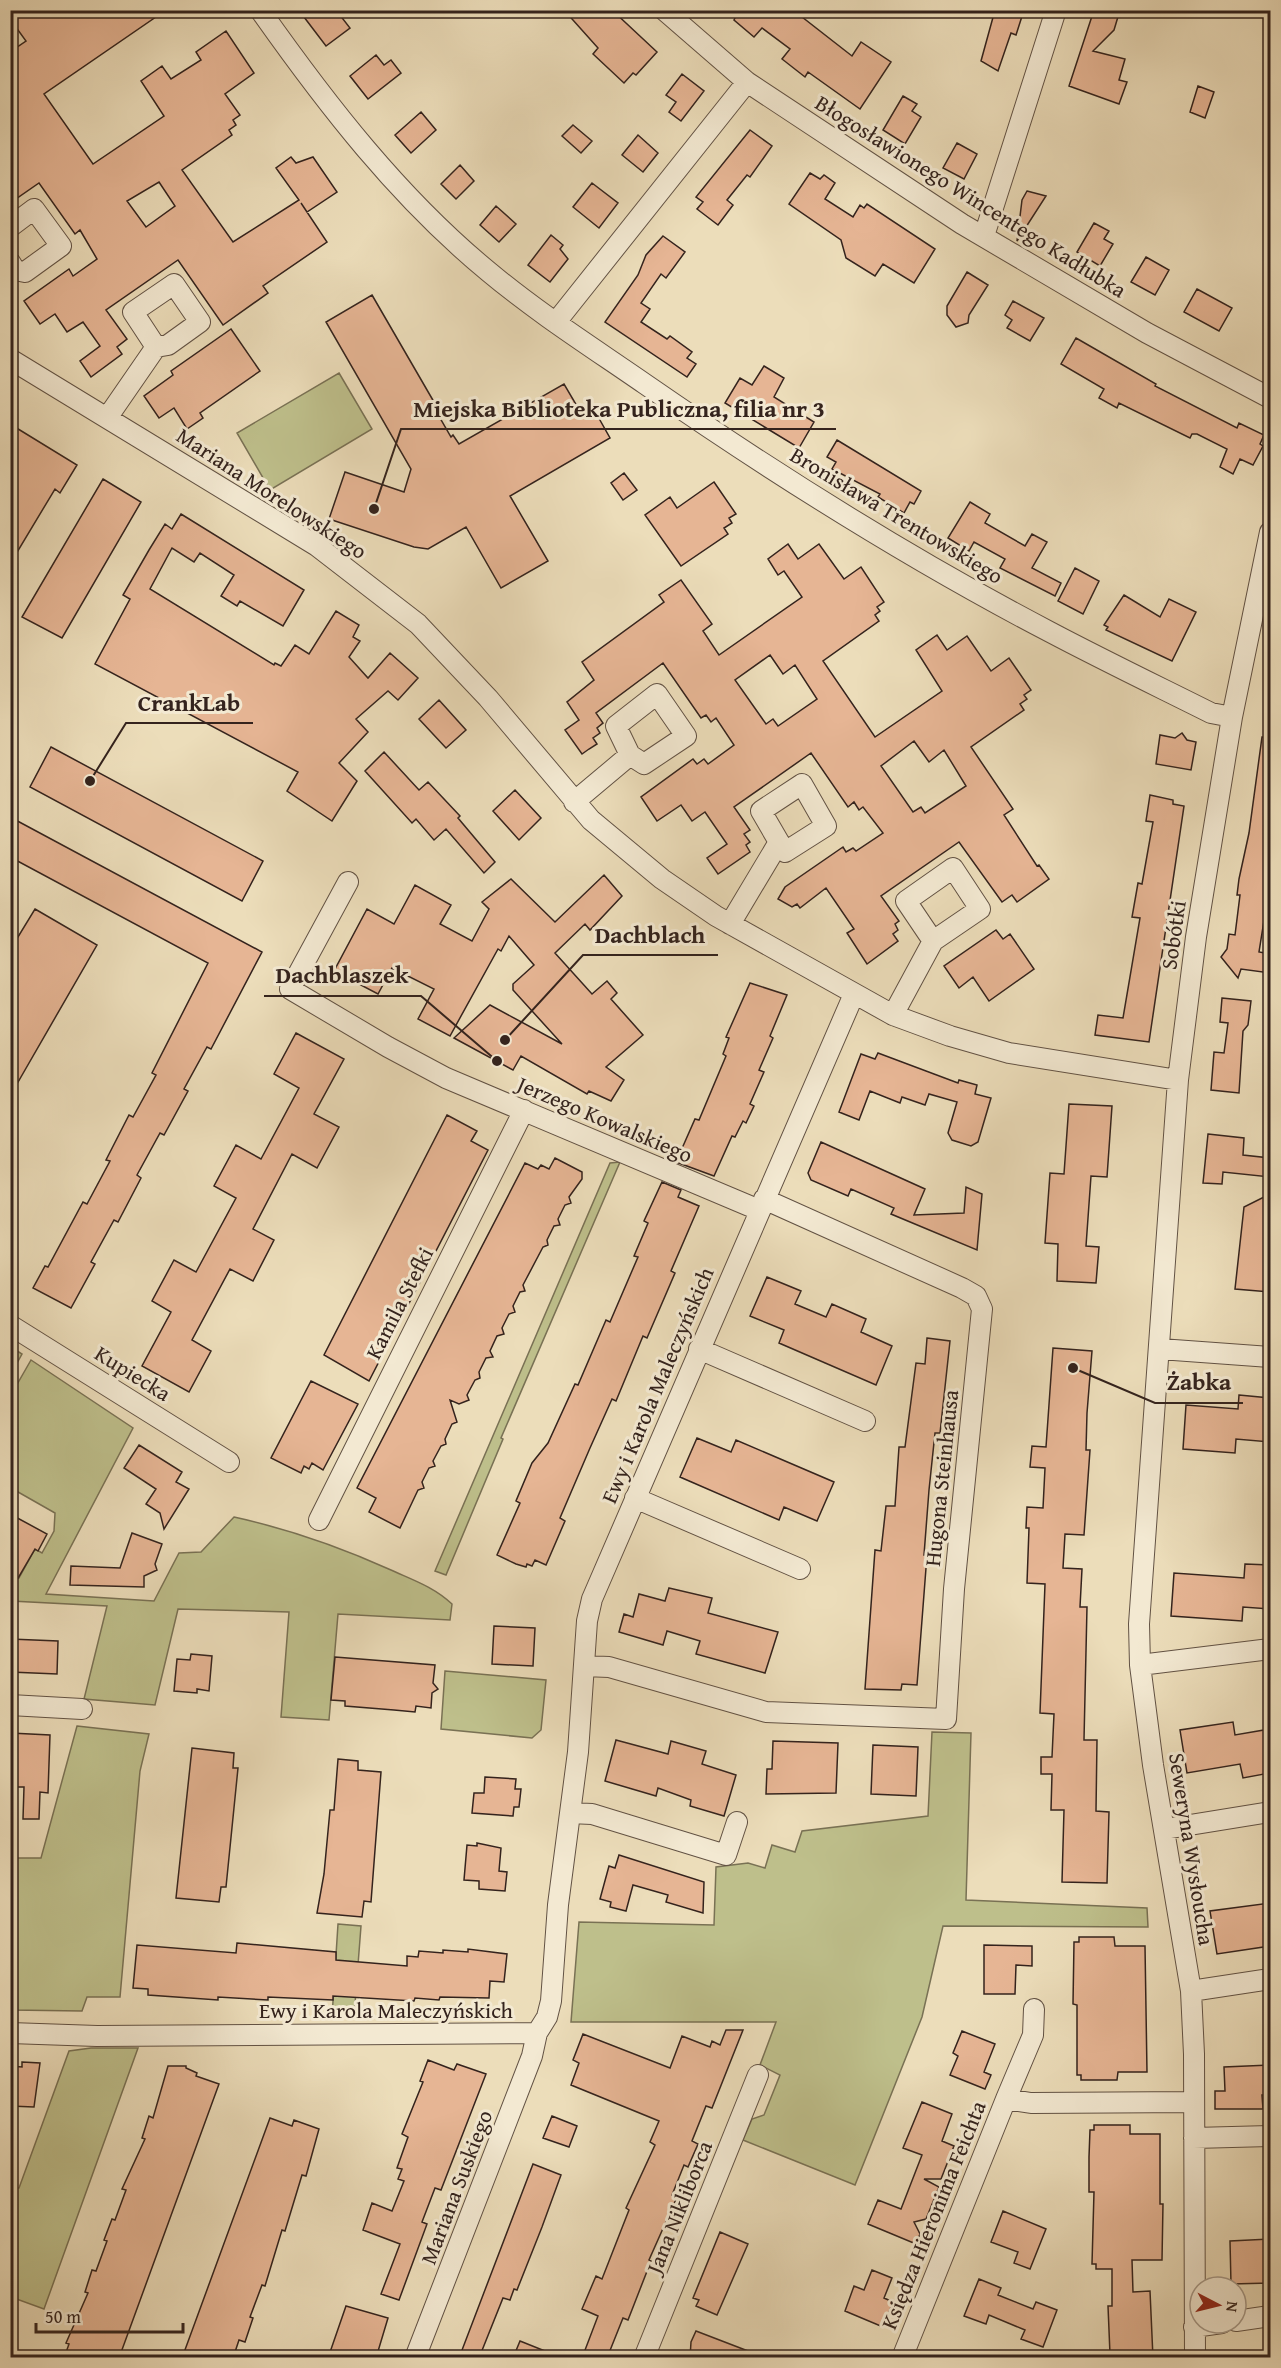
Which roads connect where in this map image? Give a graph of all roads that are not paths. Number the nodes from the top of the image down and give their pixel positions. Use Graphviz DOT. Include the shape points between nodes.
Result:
graph roads {
  1 [pos="260,10"];
  2 [pos="664,10"];
  3 [pos="1056,10"];
  4 [pos="747,82"];
  5 [pos="10,227"];
  6 [pos="984,236"];
  7 [pos="12,269"];
  8 [pos="556,322"];
  9 [pos="156,347"];
  10 [pos="10,359"];
  11 [pos="1270,398"];
  12 [pos="108,418"];
  13 [pos="1270,532"];
  14 [pos="1232,717"];
  15 [pos="630,755"];
  16 [pos="574,802"];
  17 [pos="779,842"];
  18 [pos="348,882"];
  19 [pos="730,924"];
  20 [pos="933,941"];
  21 [pos="855,994"];
  22 [pos="893,1015"];
  23 [pos="1178,1080"];
  24 [pos="524,1110"];
  25 [pos="761,1204"];
  26 [pos="10,1325"];
  27 [pos="699,1349"];
  28 [pos="1160,1349"];
  29 [pos="1270,1357"];
  30 [pos="865,1421"];
  31 [pos="230,1462"];
  32 [pos="635,1498"];
  33 [pos="319,1520"];
  34 [pos="800,1569"];
  35 [pos="1270,1648"];
  36 [pos="1140,1665"];
  37 [pos="584,1666"];
  38 [pos="10,1705"];
  39 [pos="82,1709"];
  40 [pos="1270,1812"];
  41 [pos="570,1813"];
  42 [pos="737,1822"];
  43 [pos="1165,1829"];
  44 [pos="1270,1979"];
  45 [pos="1191,1991"];
  46 [pos="1034,2009"];
  47 [pos="10,2033"];
  48 [pos="537,2033"];
  49 [pos="758,2074"];
  50 [pos="1006,2099"];
  51 [pos="1194,2102"];
  52 [pos="1270,2136"];
  53 [pos="1194,2138"];
  54 [pos="1194,2275"];
  55 [pos="1270,2316"];
  56 [pos="1248,2319"];
  57 [pos="1194,2335"];
  58 [pos="415,2358"];
  59 [pos="645,2358"];
  60 [pos="902,2358"];
  61 [pos="1195,2358"];
  1 -- 8 [label="street, Bronisława Trentowskiego" via="321,95 386,172 489,272"];
  2 -- 4 [label="street, Błogosławionego Wincentego Kadłubka"];
  3 -- 6 [label="street"];
  4 -- 6 [label="street, Błogosławionego Wincentego Kadłubka"];
  4 -- 8 [label="street"];
  5 -- 7 [label="street" via="34,209 61,246 25,272"];
  6 -- 11 [label="street, Błogosławionego Wincentego Kadłubka" via="1147,333"];
  8 -- 14 [label="street, Bronisława Trentowskiego" via="710,429 932,567 1201,708"];
  9 -- 12 [label="street"];
  10 -- 12 [label="street, Mariana Morelowskiego"];
  12 -- 16 [label="street, Mariana Morelowskiego" via="317,546 418,624 488,698"];
  13 -- 14 [label="street, Sobótki"];
  14 -- 23 [label="street, Sobótki" via="1196,937"];
  15 -- 16 [label="street"];
  16 -- 19 [label="street, Mariana Morelowskiego" via="662,879"];
  17 -- 19 [label="street"];
  18 -- 24 [label="street, Jerzego Kowalskiego" via="290,989 446,1078"];
  19 -- 21 [label="street, Mariana Morelowskiego"];
  20 -- 22 [label="street"];
  21 -- 22 [label="street, Mariana Morelowskiego"];
  21 -- 25 [label="street, Ewy i Karola Maleczyńskich"];
  22 -- 23 [label="street, Mariana Morelowskiego" via="1009,1053"];
  23 -- 28 [label="street, Sobótki"];
  24 -- 25 [label="street, Jerzego Kowalskiego"];
  24 -- 33 [label="street, Kamila Stefki"];
  25 -- 27 [label="street, Ewy i Karola Maleczyńskich"];
  25 -- 37 [label="street, Hugona Steinhausa" via="962,1287 976,1296 982,1309 954,1589 946,1719 766,1712 609,1667"];
  26 -- 31 [label="street, Kupiecka"];
  27 -- 30 [label="street"];
  27 -- 32 [label="street, Ewy i Karola Maleczyńskich"];
  28 -- 29 [label="street"];
  28 -- 36 [label="street, Seweryna Wysłoucha" via="1139,1624"];
  32 -- 34 [label="street"];
  32 -- 37 [label="street, Ewy i Karola Maleczyńskich" via="592,1599"];
  35 -- 36 [label="street"];
  36 -- 43 [label="street, Seweryna Wysłoucha"];
  37 -- 41 [label="street, Ewy i Karola Maleczyńskich"];
  38 -- 39 [label="street"];
  40 -- 43 [label="street"];
  41 -- 42 [label="street" via="592,1814 726,1855"];
  41 -- 48 [label="street, Ewy i Karola Maleczyńskich" via="551,2001 547,2018"];
  43 -- 45 [label="street, Seweryna Wysłoucha"];
  44 -- 45 [label="street"];
  45 -- 51 [label="street, Seweryna Wysłoucha"];
  46 -- 50 [label="street" via="1033,2035"];
  47 -- 48 [label="street, Ewy i Karola Maleczyńskich"];
  48 -- 58 [label="street, Mariana Suskiego" via="532,2056"];
  49 -- 59 [label="street, Jana Nikliborca"];
  50 -- 51 [label="street, Księdza Hieronima Feichta" via="1031,2103"];
  50 -- 60 [label="street, Księdza Hieronima Feichta"];
  51 -- 53 [label="street, Seweryna Wysłoucha"];
  52 -- 53 [label="street"];
  53 -- 54 [label="street, Seweryna Wysłoucha"];
  55 -- 56 [label="street"];
  57 -- 61 [label="street, Seweryna Wysłoucha"];
}
